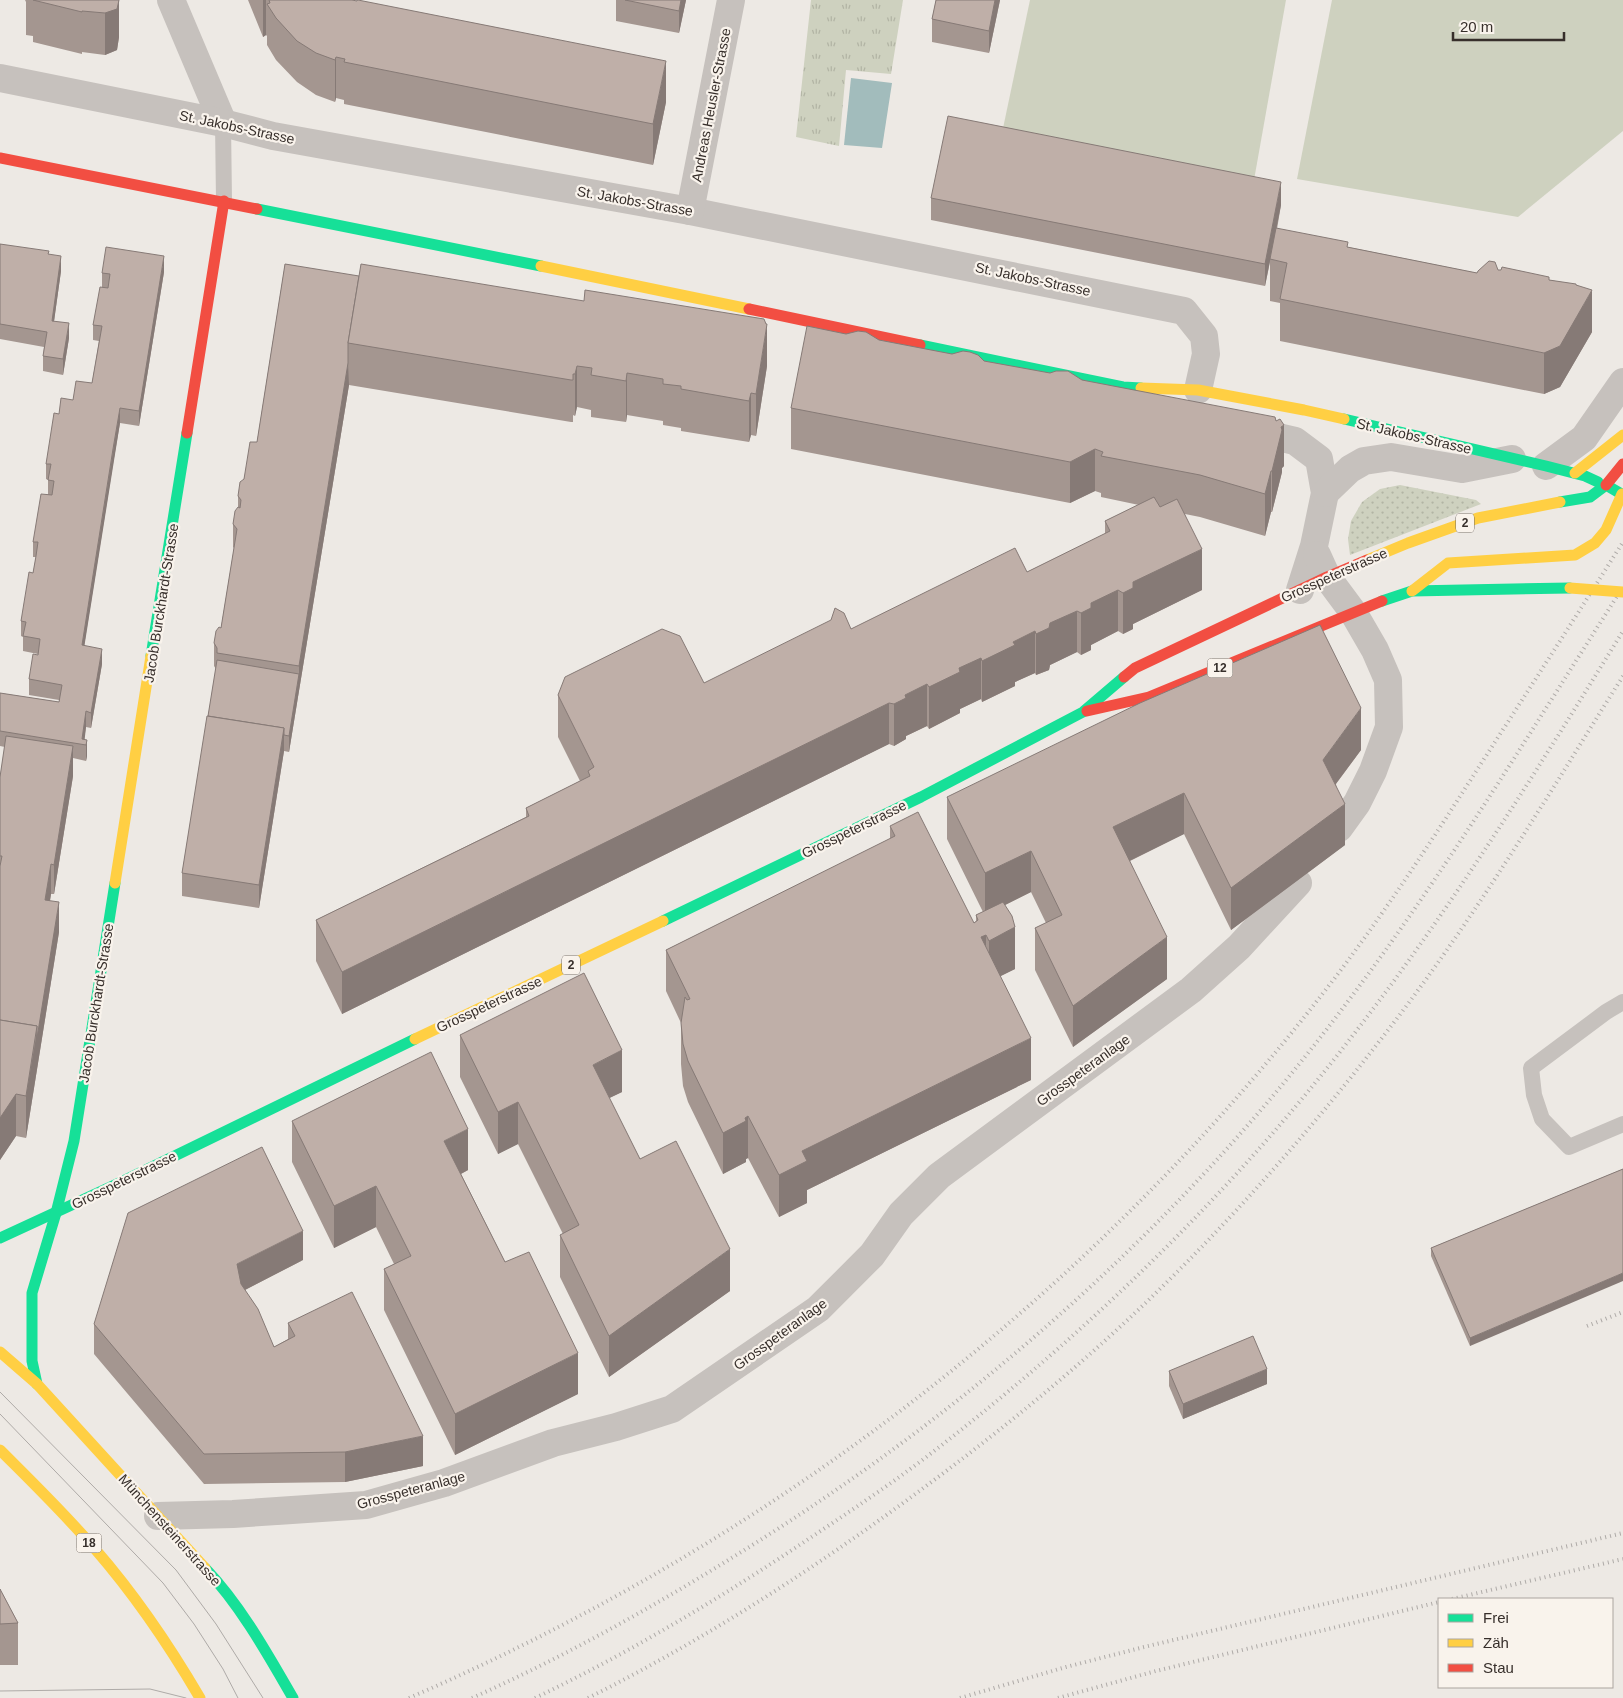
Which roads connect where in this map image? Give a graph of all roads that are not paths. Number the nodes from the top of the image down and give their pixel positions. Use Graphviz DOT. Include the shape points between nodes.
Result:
graph roads {
  1 [pos="171,0"];
  2 [pos="731,0"];
  3 [pos="0,78"];
  4 [pos="223,123"];
  5 [pos="0,158"];
  6 [pos="224,201"];
  7 [pos="690,211"];
  8 [pos="1623,382"];
  9 [pos="1123,387"];
  10 [pos="1198,390"];
  11 [pos="1181,413"];
  12 [pos="1228,426"];
  13 [pos="1623,435"];
  14 [pos="1512,459"];
  15 [pos="1623,464"];
  16 [pos="1546,466"];
  17 [pos="1575,473"];
  18 [pos="1606,485"];
  19 [pos="1325,493"];
  20 [pos="1622,495"];
  21 [pos="1314,546"];
  22 [pos="1327,577"];
  23 [pos="1300,590"];
  24 [pos="1412,591"];
  25 [pos="1623,592"];
  26 [pos="1353,612"];
  27 [pos="1083,712"];
  28 [pos="1339,828"];
  29 [pos="1298,883"];
  30 [pos="1623,1002"];
  31 [pos="1623,1124"];
  32 [pos="56,1213"];
  33 [pos="0,1238"];
  34 [pos="0,1352"];
  35 [pos="37,1384"];
  36 [pos="0,1450"];
  37 [pos="158,1516"];
  38 [pos="197,1693"];
  39 [pos="290,1693"];
  1 -- 4 [label="street, Jacob Burckhardt-Strasse"];
  2 -- 7 [label="street, Andreas Heusler-Strasse"];
  3 -- 4 [label="street, St. Jakobs-Strasse"];
  4 -- 6 [label="lane, Jacob Burckhardt-Strasse"];
  4 -- 7 [label="street, St. Jakobs-Strasse" via="273,136"];
  5 -- 6 [label="main road, St. Jakobs-Strasse"];
  6 -- 9 [label="main road, St. Jakobs-Strasse"];
  6 -- 32 [label="main road, Jacob Burckhardt-Strasse" via="74,1141"];
  7 -- 10 [label="street, St. Jakobs-Strasse" via="1184,311 1204,336 1206,354"];
  8 -- 16 [label="street" via="1584,438"];
  9 -- 10 [label="main road, St. Jakobs-Strasse"];
  9 -- 11 [label="street, St. Jakobs-Strasse"];
  10 -- 14 [label="main road, St. Jakobs-Strasse" via="1304,410"];
  12 -- 19 [label="street" via="1295,442 1307,450 1319,459"];
  13 -- 17 [label="main road"];
  14 -- 16 [label="main road, St. Jakobs-Strasse"];
  14 -- 19 [label="street, St. Jakobs-Strasse" via="1462,469 1390,457 1364,461 1350,469"];
  15 -- 18 [label="main road, Grosspeterstrasse"];
  16 -- 17 [label="main road, St. Jakobs-Strasse"];
  17 -- 18 [label="main road, St. Jakobs-Strasse"];
  18 -- 20 [label="main road, St. Jakobs-Strasse"];
  18 -- 22 [label="main road, Grosspeterstrasse / 2" via="1590,497 1478,518"];
  19 -- 21 [label="street"];
  20 -- 24 [label="main road, Grosspeterstrasse" via="1606,533 1592,547 1575,555 1448,563"];
  21 -- 22 [label="street"];
  21 -- 23 [label="street"];
  22 -- 23 [label="main road, Grosspeterstrasse / 2"];
  22 -- 26 [label="street"];
  23 -- 27 [label="main road, Grosspeterstrasse / 2" via="1135,668"];
  24 -- 25 [label="main road, Grosspeterstrasse, bridge" via="1570,588"];
  24 -- 26 [label="main road, Grosspeterstrasse"];
  26 -- 27 [label="main road, Grosspeterstrasse / 12" via="1148,697"];
  26 -- 28 [label="street" via="1388,680 1389,727 1358,803"];
  27 -- 32 [label="main road, Grosspeterstrasse / 2" via="920,796"];
  29 -- 37 [label="street, Grosspeteranlage" via="1239,947 1190,990 939,1176 901,1214 872,1255 818,1309 672,1409 553,1443 444,1483 366,1505"];
  30 -- 31 [label="lane" via="1531,1068 1534,1095 1542,1118 1569,1147"];
  32 -- 33 [label="main road, Grosspeterstrasse / 2"];
  32 -- 35 [label="main road, Münchensteinerstrasse" via="32,1293 30,1337"];
  34 -- 35 [label="main road, Münchensteinerstrasse"];
  35 -- 37 [label="main road, Münchensteinerstrasse"];
  36 -- 38 [label="main road, 18" via="112,1570 153,1624"];
  37 -- 39 [label="main road, Münchensteinerstrasse" via="231,1600"];
}
